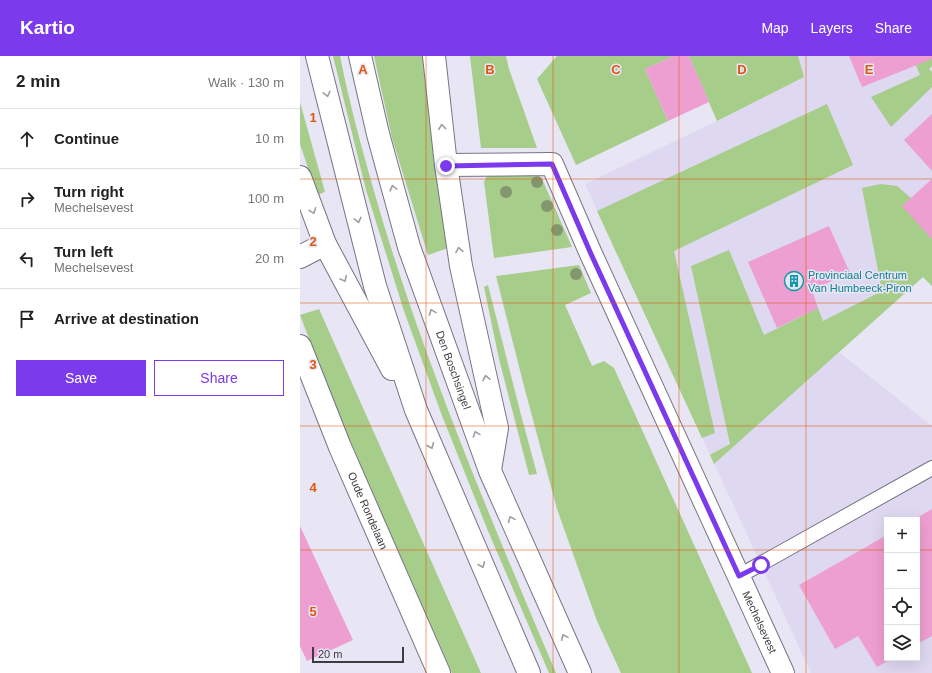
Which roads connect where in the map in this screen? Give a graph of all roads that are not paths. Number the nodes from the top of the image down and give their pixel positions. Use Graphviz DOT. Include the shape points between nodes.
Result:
graph roads {
  1 [pos="317,56"];
  2 [pos="360,56"];
  3 [pos="434,56"];
  4 [pos="446,166"];
  5 [pos="300,177"];
  6 [pos="326,244"];
  7 [pos="300,257"];
  8 [pos="300,346"];
  9 [pos="416,410"];
  10 [pos="932,468"];
  11 [pos="490,471"];
  12 [pos="739,576"];
  13 [pos="439,673"];
  14 [pos="529,673"];
  15 [pos="580,673"];
  16 [pos="783,673"];
  1 -- 9 [label="main road, one-way" via="375,286"];
  11 -- 2 [label="main road, Den Boschsingel, one-way" via="409,247"];
  4 -- 3 [label="main road, one-way"];
  11 -- 4 [label="main road, one-way" via="497,428 461,266"];
  4 -- 12 [label="main road, Mechelsevest" via="552,164"];
  5 -- 6 [label="main road, one-way"];
  6 -- 7 [label="main road"];
  6 -- 9 [label="main road, one-way"];
  8 -- 13 [label="main road, Oude Rondelaan" via="340,447"];
  9 -- 14 [label="main road, one-way"];
  10 -- 12 [label="lane"];
  15 -- 11 [label="main road, Den Boschsingel, one-way"];
  12 -- 16 [label="main road, Mechelsevest"];
}
